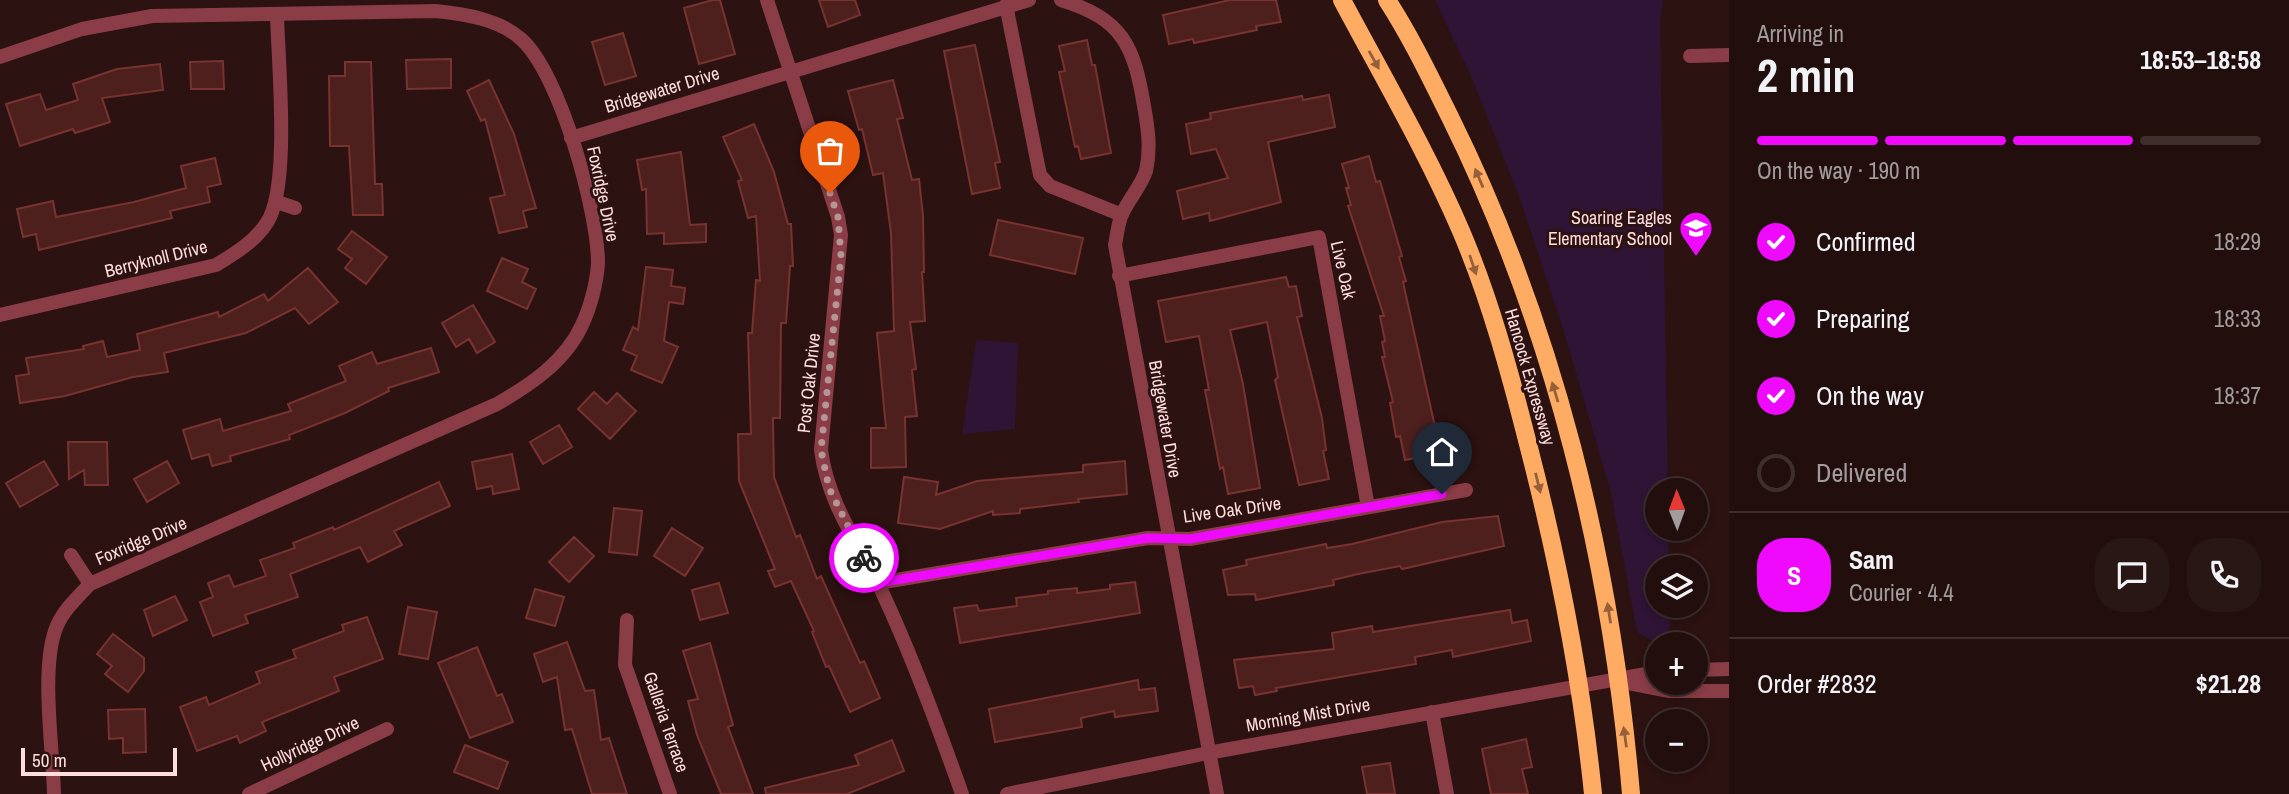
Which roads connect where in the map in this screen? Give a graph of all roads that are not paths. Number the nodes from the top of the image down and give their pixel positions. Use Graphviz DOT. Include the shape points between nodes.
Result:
graph roads {
  1 [pos="767,0"];
  2 [pos="1029,0"];
  3 [pos="1062,0"];
  4 [pos="1342,0"];
  5 [pos="1387,0"];
  6 [pos="1006,5"];
  7 [pos="277,15"];
  8 [pos="1729,55"];
  9 [pos="1690,56"];
  10 [pos="0,57"];
  11 [pos="791,72"];
  12 [pos="571,138"];
  13 [pos="277,202"];
  14 [pos="295,208"];
  15 [pos="1122,215"];
  16 [pos="1119,276"];
  17 [pos="0,316"];
  18 [pos="1466,490"];
  19 [pos="1368,507"];
  20 [pos="1167,537"];
  21 [pos="71,555"];
  22 [pos="878,583"];
  23 [pos="90,584"];
  24 [pos="626,620"];
  25 [pos="1708,670"];
  26 [pos="1729,670"];
  27 [pos="1645,675"];
  28 [pos="1618,681"];
  29 [pos="1581,684"];
  30 [pos="1729,691"];
  31 [pos="1432,712"];
  32 [pos="387,729"];
  33 [pos="1208,753"];
  34 [pos="54,794"];
  35 [pos="249,794"];
  36 [pos="670,794"];
  37 [pos="962,794"];
  38 [pos="1007,794"];
  39 [pos="1217,794"];
  40 [pos="1447,794"];
  41 [pos="1593,794"];
  42 [pos="1631,794"];
  1 -- 11 [label="street, Post Oak Drive"];
  2 -- 6 [label="street, Bridgewater Drive"];
  3 -- 15 [label="street, Bridgewater Drive" via="1107,21 1124,38 1136,61 1149,150 1145,174"];
  4 -- 29 [label="main road, Hancock Expressway, one-way" via="1422,148 1462,233 1487,303 1548,522"];
  28 -- 5 [label="main road, Hancock Expressway, one-way" via="1590,515 1526,297 1479,176"];
  6 -- 11 [label="street, Bridgewater Drive"];
  6 -- 15 [label="street" via="1040,175 1050,186"];
  7 -- 10 [label="street, Foxridge Drive" via="152,16 117,21"];
  7 -- 12 [label="street, Foxridge Drive" via="436,11 502,26 521,38 549,77"];
  7 -- 13 [label="street, Berryknoll Drive"];
  8 -- 9 [label="street"];
  11 -- 12 [label="street, Bridgewater Drive"];
  11 -- 22 [label="street, Post Oak Drive" via="841,235 821,450 824,470 838,510"];
  12 -- 23 [label="street, Foxridge Drive" via="594,225 598,265 581,327 559,359 532,384 497,404"];
  13 -- 14 [label="street"];
  13 -- 17 [label="street, Berryknoll Drive" via="267,224 240,251 216,265"];
  15 -- 16 [label="street, Bridgewater Drive" via="1115,245"];
  16 -- 19 [label="street, Live Oak" via="1319,237"];
  16 -- 20 [label="street, Bridgewater Drive"];
  18 -- 19 [label="street, Live Oak Drive"];
  19 -- 20 [label="street, Live Oak Drive" via="1190,539"];
  20 -- 22 [label="street, Live Oak Drive"];
  20 -- 33 [label="street, Bridgewater Drive"];
  21 -- 23 [label="street"];
  22 -- 37 [label="street, Post Oak Drive" via="919,673"];
  23 -- 34 [label="street, Foxridge Drive" via="67,608 55,631 50,690"];
  24 -- 36 [label="street, Galleria Terrace" via="625,665"];
  25 -- 26 [label="street"];
  27 -- 28 [label="street"];
  28 -- 29 [label="street, Morning Mist Drive"];
  28 -- 30 [label="street" via="1668,691"];
  42 -- 28 [label="main road, Hancock Expressway, one-way"];
  29 -- 31 [label="street, Morning Mist Drive"];
  29 -- 41 [label="main road, Hancock Expressway"];
  31 -- 33 [label="street, Morning Mist Drive"];
  31 -- 40 [label="street"];
  32 -- 35 [label="street, Hollyridge Drive"];
  33 -- 38 [label="street, Morning Mist Drive"];
  33 -- 39 [label="street, Bridgewater Drive"];
}
